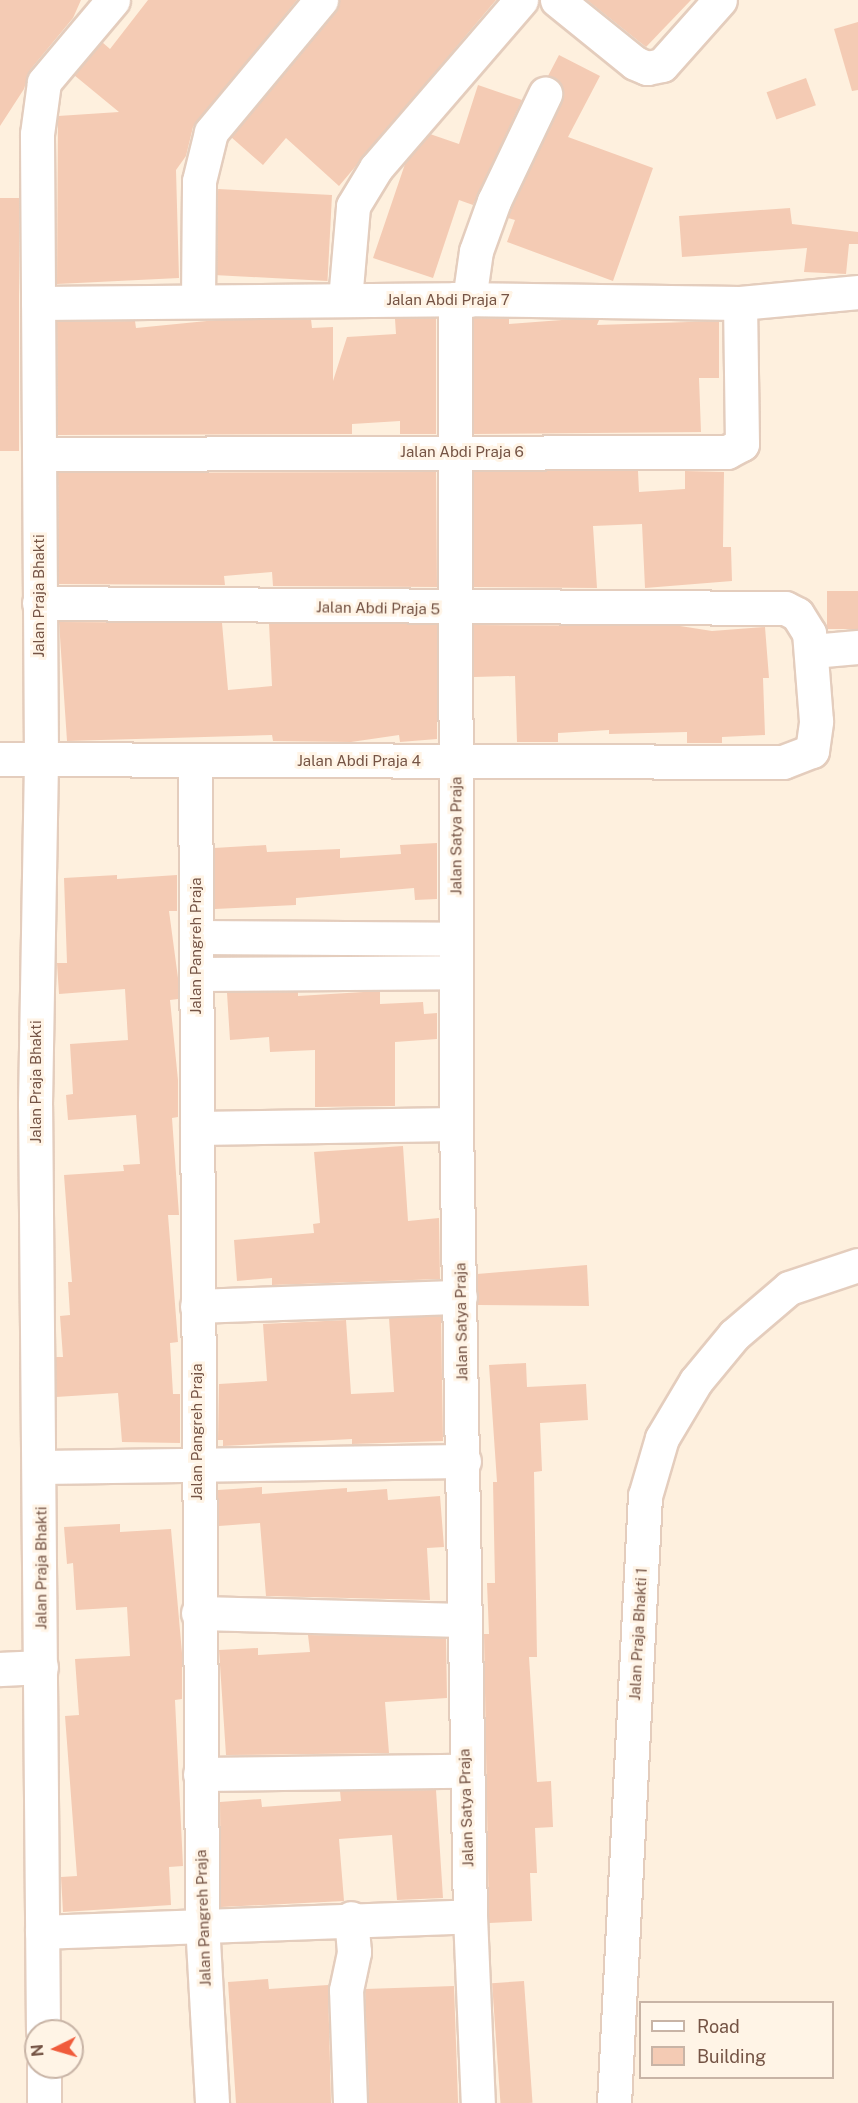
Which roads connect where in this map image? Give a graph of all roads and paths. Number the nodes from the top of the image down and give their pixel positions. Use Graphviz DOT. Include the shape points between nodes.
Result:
graph roads {
  1 [pos="113,0"];
  2 [pos="321,0"];
  3 [pos="521,0"];
  4 [pos="557,0"];
  5 [pos="720,0"];
  6 [pos="545,94"];
  7 [pos="858,292"];
  8 [pos="462,299"];
  9 [pos="345,300"];
  10 [pos="198,301"];
  11 [pos="38,303"];
  12 [pos="740,303"];
  13 [pos="456,453"];
  14 [pos="39,454"];
  15 [pos="39,603"];
  16 [pos="457,609"];
  17 [pos="858,647"];
  18 [pos="812,651"];
  19 [pos="41,758"];
  20 [pos="0,759"];
  21 [pos="195,760"];
  22 [pos="456,760"];
  23 [pos="197,937"];
  24 [pos="456,939"];
  25 [pos="456,972"];
  26 [pos="196,974"];
  27 [pos="456,1124"];
  28 [pos="197,1128"];
  29 [pos="858,1264"];
  30 [pos="460,1297"];
  31 [pos="197,1306"];
  32 [pos="464,1461"];
  33 [pos="197,1462"];
  34 [pos="40,1467"];
  35 [pos="198,1613"];
  36 [pos="464,1620"];
  37 [pos="41,1667"];
  38 [pos="0,1669"];
  39 [pos="464,1771"];
  40 [pos="200,1774"];
  41 [pos="470,1916"];
  42 [pos="351,1918"];
  43 [pos="202,1923"];
  44 [pos="42,1932"];
  45 [pos="43,2019"];
  46 [pos="44,2079"];
  47 [pos="44,2103"];
  48 [pos="212,2103"];
  49 [pos="350,2103"];
  50 [pos="478,2103"];
  51 [pos="614,2103"];
  1 -- 11 [label="street, Jalan Praja Bhakti" via="44,82 37,134"];
  2 -- 10 [label="street" via="211,132 199,181"];
  3 -- 9 [label="street" via="376,168 353,206"];
  4 -- 5 [label="street" via="634,63 647,68 662,65"];
  6 -- 8 [label="street, Jalan Satya Praja" via="494,201"];
  7 -- 12 [label="street, Jalan Abdi Praja 7"];
  8 -- 9 [label="street, Jalan Abdi Praja 7"];
  8 -- 12 [label="street, Jalan Abdi Praja 7"];
  8 -- 13 [label="street, Jalan Satya Praja"];
  9 -- 10 [label="street, Jalan Abdi Praja 7"];
  10 -- 11 [label="street, Jalan Abdi Praja 7"];
  11 -- 14 [label="street, Jalan Praja Bhakti"];
  12 -- 13 [label="street, Jalan Abdi Praja 6" via="742,444 737,449"];
  13 -- 14 [label="street, Jalan Abdi Praja 6"];
  13 -- 16 [label="street, Jalan Satya Praja"];
  14 -- 15 [label="street, Jalan Praja Bhakti"];
  15 -- 16 [label="street, Jalan Abdi Praja 5"];
  15 -- 19 [label="street, Jalan Praja Bhakti"];
  16 -- 18 [label="street, Jalan Abdi Praja 5" via="784,608 806,624"];
  16 -- 22 [label="street, Jalan Satya Praja"];
  17 -- 18 [label="street"];
  18 -- 22 [label="street, Jalan Abdi Praja 4" via="816,721 812,751 783,762"];
  19 -- 20 [label="street, Jalan Abdi Praja 4"];
  19 -- 21 [label="street, Jalan Abdi Praja 4"];
  19 -- 34 [label="street, Jalan Praja Bhakti" via="35,1105"];
  21 -- 22 [label="street, Jalan Abdi Praja 4"];
  21 -- 23 [label="street, Jalan Pangreh Praja"];
  22 -- 24 [label="street, Jalan Satya Praja"];
  23 -- 24 [label="street"];
  23 -- 26 [label="street, Jalan Pangreh Praja"];
  24 -- 25 [label="street, Jalan Satya Praja"];
  25 -- 26 [label="street"];
  25 -- 27 [label="street, Jalan Satya Praja"];
  26 -- 28 [label="street, Jalan Pangreh Praja"];
  27 -- 28 [label="street"];
  27 -- 30 [label="street, Jalan Satya Praja"];
  28 -- 31 [label="street, Jalan Pangreh Praja"];
  29 -- 51 [label="street, Jalan Praja Bhakti 1" via="789,1288 734,1335 696,1381 662,1438 645,1496"];
  30 -- 31 [label="street"];
  30 -- 32 [label="street, Jalan Satya Praja"];
  31 -- 33 [label="street, Jalan Pangreh Praja"];
  32 -- 33 [label="street"];
  32 -- 36 [label="street, Jalan Satya Praja"];
  33 -- 34 [label="street"];
  33 -- 35 [label="street, Jalan Pangreh Praja"];
  34 -- 37 [label="street, Jalan Praja Bhakti"];
  35 -- 36 [label="street"];
  35 -- 40 [label="street, Jalan Pangreh Praja"];
  36 -- 39 [label="street, Jalan Satya Praja"];
  37 -- 38 [label="street"];
  37 -- 44 [label="street, Jalan Praja Bhakti"];
  39 -- 40 [label="street"];
  39 -- 41 [label="street, Jalan Satya Praja"];
  40 -- 43 [label="street, Jalan Pangreh Praja"];
  41 -- 42 [label="street"];
  41 -- 50 [label="street, Jalan Satya Praja"];
  42 -- 43 [label="street"];
  42 -- 49 [label="street" via="354,1952 346,1990"];
  43 -- 44 [label="street"];
  43 -- 48 [label="street, Jalan Pangreh Praja"];
  44 -- 45 [label="street, Jalan Praja Bhakti"];
  46 -- 47 [label="street"];
}
